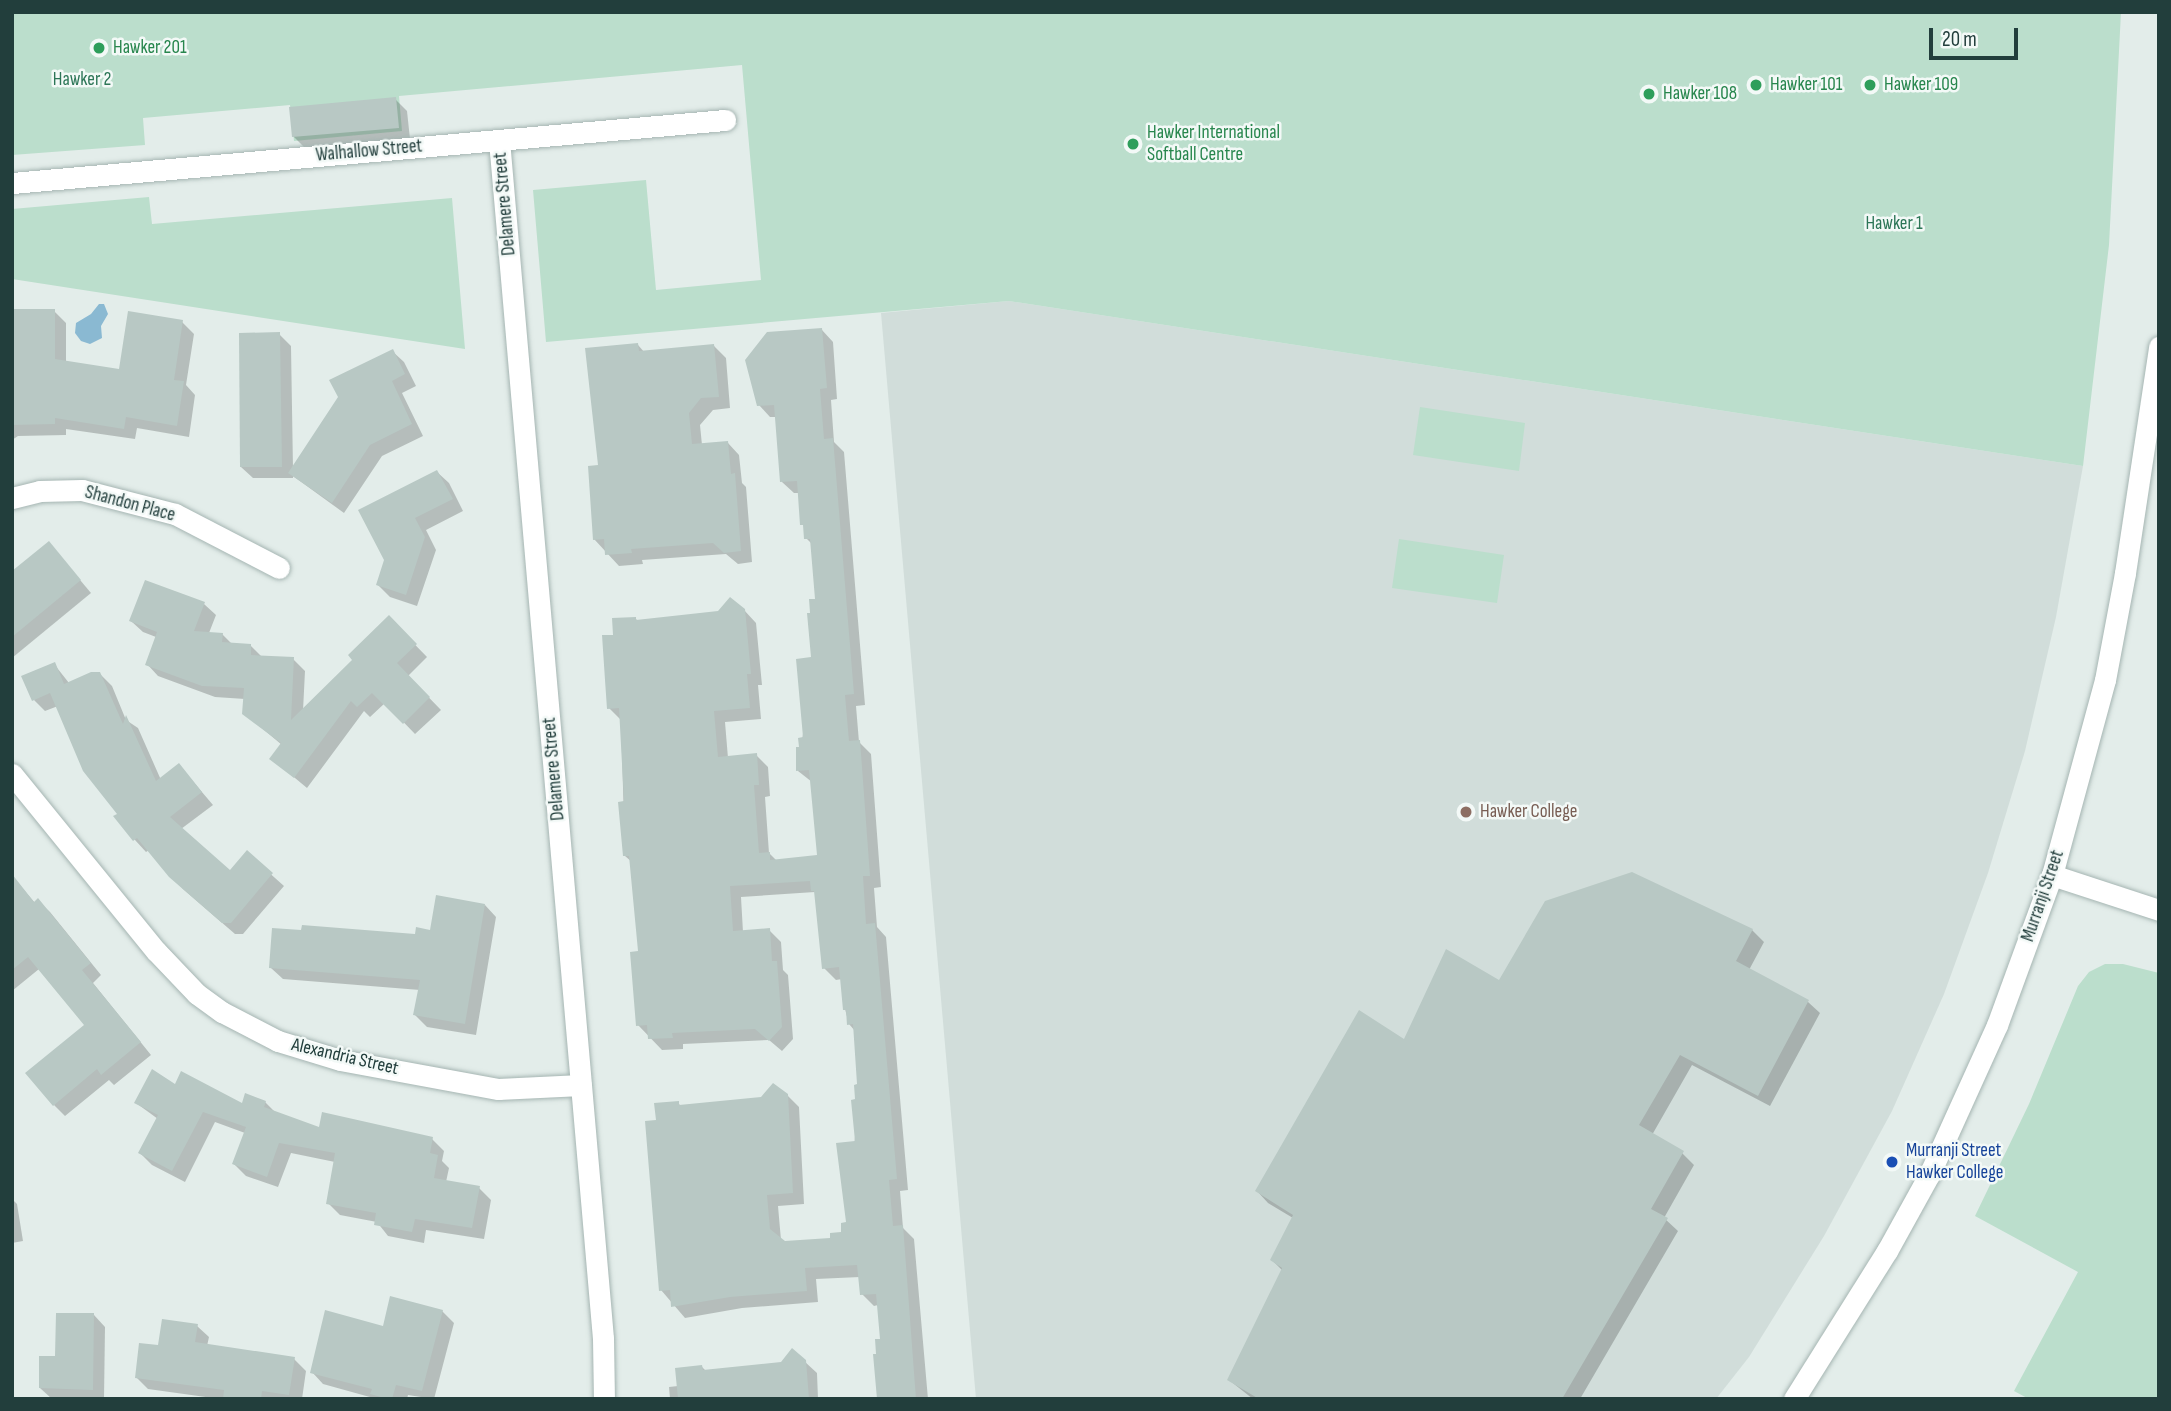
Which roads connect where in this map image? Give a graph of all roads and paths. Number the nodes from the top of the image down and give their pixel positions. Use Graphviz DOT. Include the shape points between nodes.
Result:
graph roads {
  1 [pos="725,120"];
  2 [pos="499,140"];
  3 [pos="12,183"];
  4 [pos="2159,346"];
  5 [pos="12,498"];
  6 [pos="279,568"];
  7 [pos="12,774"];
  8 [pos="2052,876"];
  9 [pos="2159,910"];
  10 [pos="581,1085"];
  11 [pos="1801,1396"];
  12 [pos="604,1399"];
  1 -- 2 [label="street, Walhallow Street"];
  2 -- 3 [label="street, Walhallow Street"];
  2 -- 10 [label="street, Delamere Street"];
  4 -- 8 [label="street, Murranji Street" via="2126,573 2105,680"];
  5 -- 6 [label="street, Shandon Place" via="40,491 82,490 174,514"];
  7 -- 10 [label="street, Alexandria Street" via="156,951 222,1012 278,1041 340,1060 498,1089"];
  8 -- 9 [label="street"];
  8 -- 11 [label="street, Murranji Street" via="1997,1025 1929,1175"];
  10 -- 12 [label="street, Delamere Street"];
}
